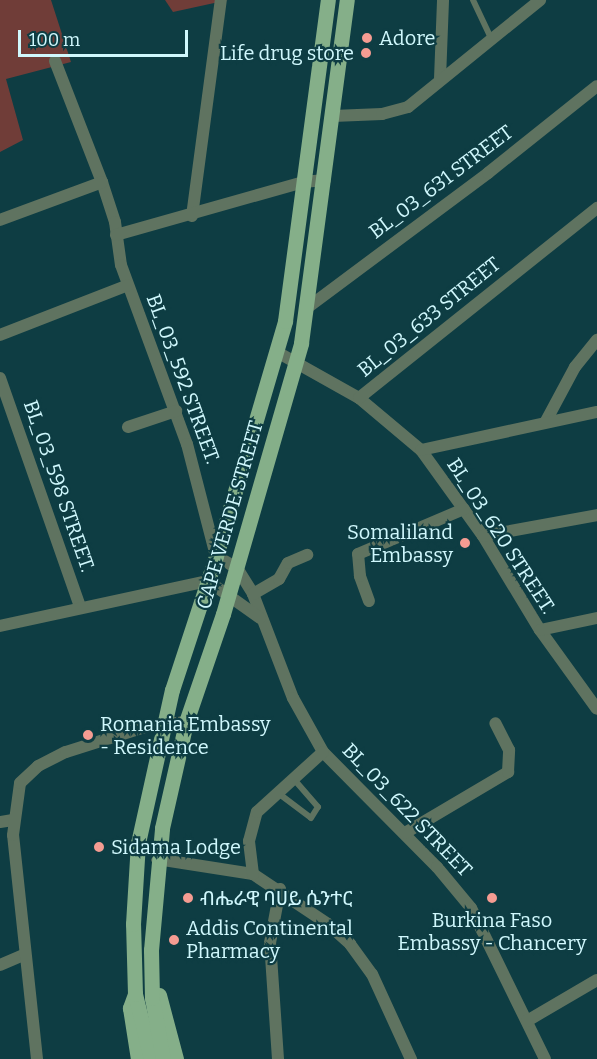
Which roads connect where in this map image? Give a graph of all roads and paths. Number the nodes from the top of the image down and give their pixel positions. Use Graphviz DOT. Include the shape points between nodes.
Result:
graph roads {
  1 [pos="221,0"];
  2 [pos="328,0"];
  3 [pos="347,0"];
  4 [pos="443,0"];
  5 [pos="473,0"];
  6 [pos="540,0"];
  7 [pos="491,38"];
  8 [pos="55,61"];
  9 [pos="440,79"];
  10 [pos="597,86"];
  11 [pos="333,116"];
  12 [pos="324,180"];
  13 [pos="102,182"];
  14 [pos="303,182"];
  15 [pos="597,208"];
  16 [pos="192,216"];
  17 [pos="0,220"];
  18 [pos="116,236"];
  19 [pos="128,285"];
  20 [pos="307,308"];
  21 [pos="0,335"];
  22 [pos="597,340"];
  23 [pos="278,352"];
  24 [pos="297,360"];
  25 [pos="0,378"];
  26 [pos="359,398"];
  27 [pos="176,411"];
  28 [pos="597,412"];
  29 [pos="546,422"];
  30 [pos="128,428"];
  31 [pos="421,450"];
  32 [pos="464,510"];
  33 [pos="597,515"];
  34 [pos="483,536"];
  35 [pos="307,555"];
  36 [pos="216,556"];
  37 [pos="237,568"];
  38 [pos="208,581"];
  39 [pos="229,594"];
  40 [pos="253,594"];
  41 [pos="369,600"];
  42 [pos="80,606"];
  43 [pos="260,618"];
  44 [pos="597,618"];
  45 [pos="0,626"];
  46 [pos="540,630"];
  47 [pos="597,709"];
  48 [pos="163,722"];
  49 [pos="186,722"];
  50 [pos="495,723"];
  51 [pos="323,752"];
  52 [pos="294,778"];
  53 [pos="278,792"];
  54 [pos="6,821"];
  55 [pos="405,833"];
  56 [pos="158,859"];
  57 [pos="253,874"];
  58 [pos="280,889"];
  59 [pos="24,955"];
  60 [pos="0,965"];
  61 [pos="152,979"];
  62 [pos="597,980"];
  63 [pos="135,994"];
  64 [pos="527,1021"];
  65 [pos="150,1058"];
  66 [pos="37,1059"];
  67 [pos="176,1059"];
  68 [pos="278,1059"];
  69 [pos="411,1059"];
  70 [pos="545,1059"];
  1 -- 16 [label="street"];
  2 -- 14 [label="main road, CAPE VERDE STREET"];
  3 -- 11 [label="main road, CAPE VERDE STREET"];
  4 -- 9 [label="street"];
  5 -- 7 [label="lane"];
  6 -- 7 [label="street"];
  7 -- 9 [label="street"];
  8 -- 13 [label="street, BL_03_592 STREET."];
  9 -- 11 [label="street" via="417,101 397,112"];
  10 -- 20 [label="street, BL_03_631 STREET"];
  11 -- 12 [label="main road, CAPE VERDE STREET"];
  12 -- 14 [label="street"];
  12 -- 20 [label="main road, CAPE VERDE STREET"];
  13 -- 17 [label="street"];
  13 -- 18 [label="street, BL_03_592 STREET."];
  14 -- 16 [label="street"];
  14 -- 23 [label="main road, CAPE VERDE STREET" via="289,299"];
  15 -- 26 [label="street, BL_03_633 STREET"];
  16 -- 18 [label="street"];
  18 -- 19 [label="street, BL_03_592 STREET."];
  19 -- 21 [label="street"];
  19 -- 27 [label="street, BL_03_592 STREET."];
  20 -- 24 [label="main road, CAPE VERDE STREET"];
  22 -- 29 [label="street" via="575,367"];
  23 -- 24 [label="street, BL_03_633 STREET"];
  23 -- 36 [label="main road, CAPE VERDE STREET"];
  24 -- 26 [label="street, BL_03_633 STREET"];
  24 -- 37 [label="main road, CAPE VERDE STREET"];
  25 -- 42 [label="street, BL_03_598 STREET."];
  26 -- 31 [label="street, BL_03_620 STREET."];
  27 -- 30 [label="street"];
  27 -- 36 [label="street, BL_03_592 STREET." via="196,470"];
  28 -- 29 [label="street"];
  29 -- 31 [label="street"];
  31 -- 32 [label="street, BL_03_620 STREET."];
  32 -- 34 [label="street, BL_03_620 STREET."];
  32 -- 41 [label="street" via="358,554 358,568"];
  33 -- 34 [label="street"];
  34 -- 46 [label="street, BL_03_620 STREET."];
  35 -- 40 [label="street" via="288,563 279,579"];
  36 -- 37 [label="street"];
  36 -- 38 [label="main road, CAPE VERDE STREET"];
  37 -- 39 [label="main road, CAPE VERDE STREET"];
  37 -- 40 [label="street, BL_03_622 STREET"];
  38 -- 39 [label="street"];
  38 -- 42 [label="street"];
  38 -- 48 [label="main road, CAPE VERDE STREET"];
  39 -- 43 [label="street"];
  39 -- 49 [label="main road, CAPE VERDE STREET"];
  40 -- 43 [label="street, BL_03_622 STREET"];
  42 -- 45 [label="street"];
  43 -- 51 [label="street, BL_03_622 STREET" via="293,698"];
  44 -- 46 [label="street"];
  46 -- 47 [label="street, BL_03_620 STREET."];
  48 -- 49 [label="street"];
  48 -- 54 [label="street" via="66,752 38,766 20,783"];
  48 -- 63 [label="main road, CAPE VERDE STREET" via="136,864"];
  49 -- 56 [label="main road, CAPE VERDE STREET"];
  50 -- 55 [label="street" via="509,750 508,772"];
  51 -- 52 [label="street"];
  51 -- 55 [label="street, BL_03_622 STREET"];
  52 -- 53 [label="street"];
  52 -- 53 [label="lane" via="318,807 311,818"];
  53 -- 57 [label="street" via="257,812 253,825 249,841"];
  54 -- 59 [label="street"];
  55 -- 64 [label="street, BL_03_622 STREET" via="471,908"];
  56 -- 57 [label="street"];
  56 -- 61 [label="main road, CAPE VERDE STREET"];
  57 -- 58 [label="street"];
  58 -- 68 [label="street" via="271,928 269,974"];
  58 -- 69 [label="street" via="350,944 372,974"];
  59 -- 60 [label="street"];
  59 -- 66 [label="street"];
  61 -- 65 [label="main road, CAPE VERDE STREET" via="159,1038"];
  61 -- 67 [label="main road"];
  62 -- 64 [label="street"];
  63 -- 65 [label="main road, CAPE VERDE STREET"];
  63 -- 65 [label="main road" via="130,1008"];
  64 -- 70 [label="street, BL_03_622 STREET"];
}
